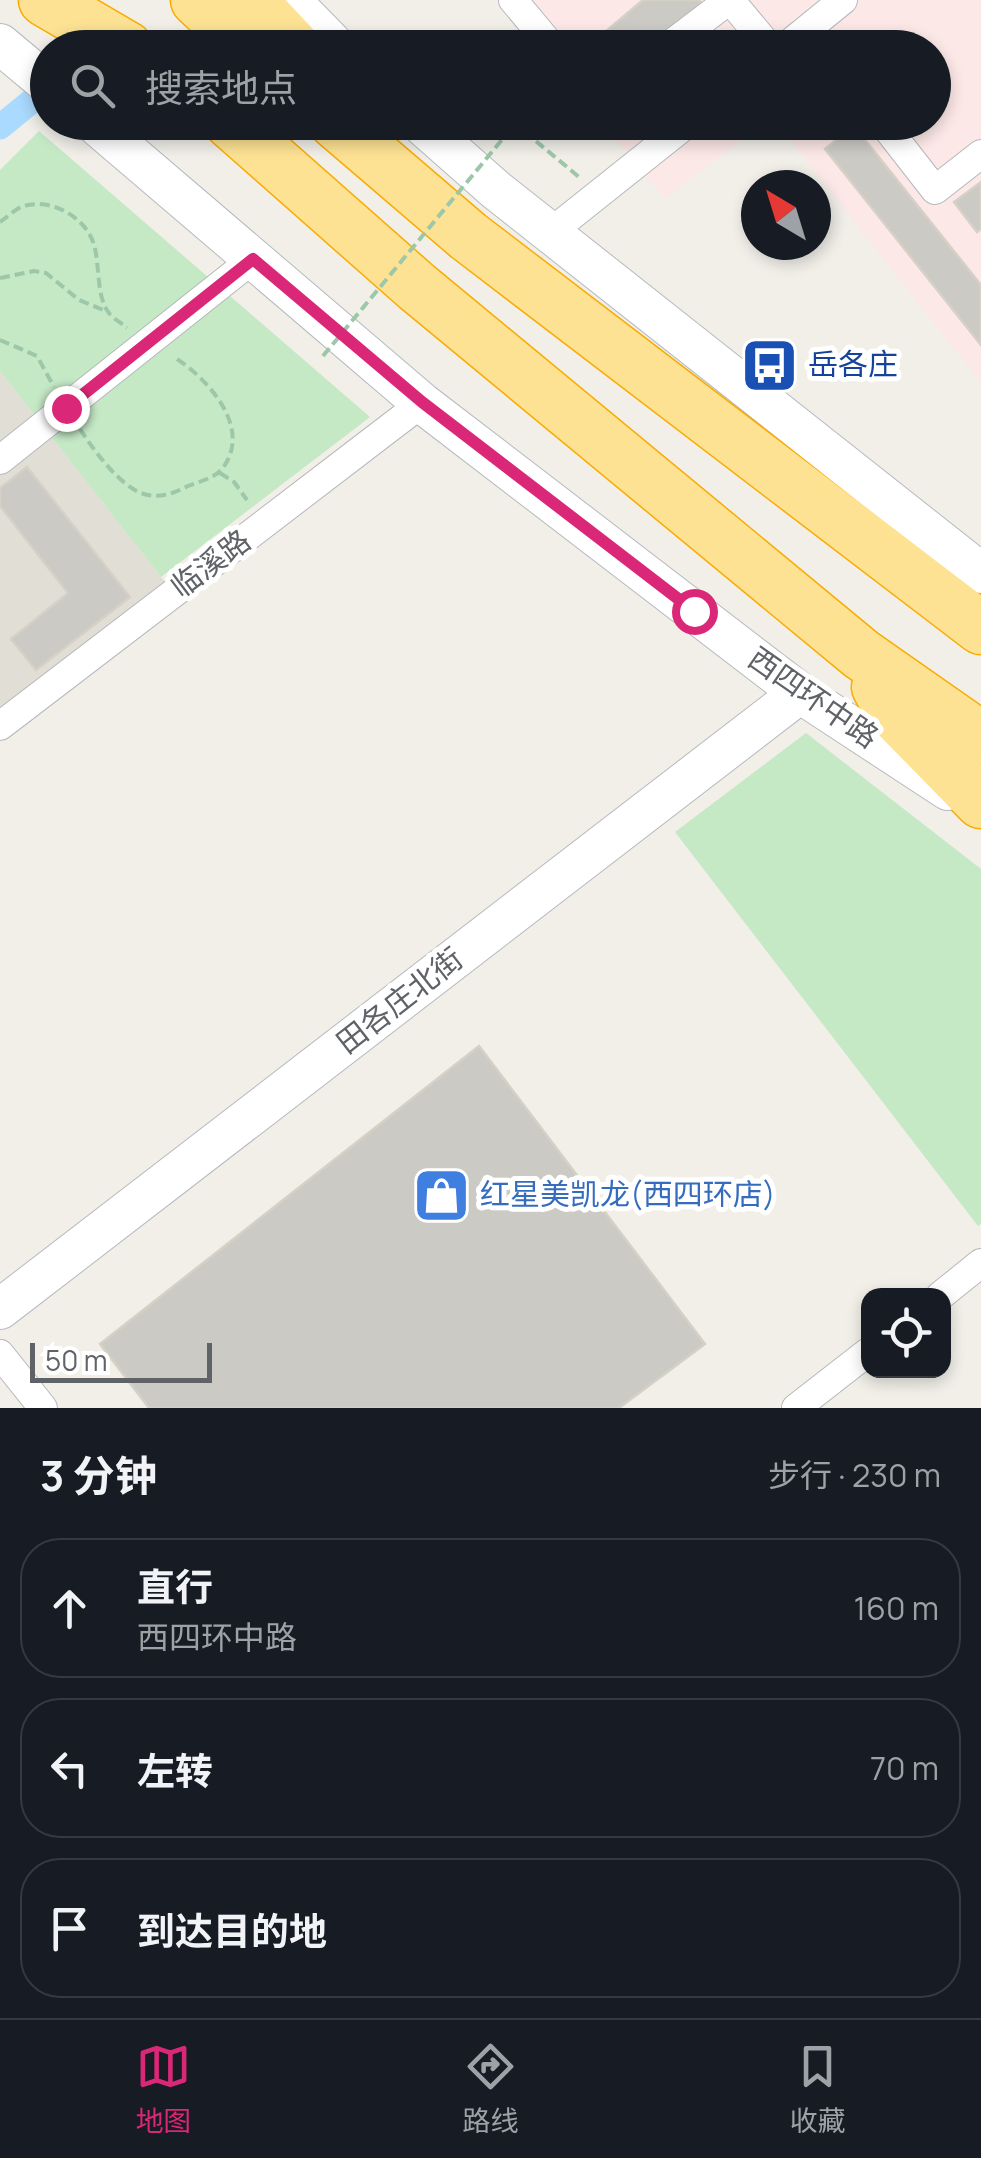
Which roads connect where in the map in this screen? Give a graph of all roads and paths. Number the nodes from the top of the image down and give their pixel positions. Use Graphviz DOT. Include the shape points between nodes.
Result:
graph roads {
  1 [pos="44,0"];
  2 [pos="100,0"];
  3 [pos="197,0"];
  4 [pos="250,0"];
  5 [pos="290,0"];
  6 [pos="513,0"];
  7 [pos="729,0"];
  8 [pos="844,0"];
  9 [pos="96,30"];
  10 [pos="130,30"];
  11 [pos="229,30"];
  12 [pos="278,30"];
  13 [pos="319,30"];
  14 [pos="538,30"];
  15 [pos="690,30"];
  16 [pos="755,30"];
  17 [pos="806,30"];
  18 [pos="0,44"];
  19 [pos="30,69"];
  20 [pos="114,140"];
  21 [pos="250,140"];
  22 [pos="356,140"];
  23 [pos="382,140"];
  24 [pos="439,140"];
  25 [pos="500,140"];
  26 [pos="534,140"];
  27 [pos="666,140"];
  28 [pos="896,140"];
  29 [pos="981,154"];
  30 [pos="589,186"];
  31 [pos="551,232"];
  32 [pos="468,236"];
  33 [pos="253,259"];
  34 [pos="0,278"];
  35 [pos="108,312"];
  36 [pos="0,340"];
  37 [pos="323,356"];
  38 [pos="422,402"];
  39 [pos="66,408"];
  40 [pos="0,460"];
  41 [pos="220,472"];
  42 [pos="247,500"];
  43 [pos="977,564"];
  44 [pos="981,628"];
  45 [pos="861,654"];
  46 [pos="800,692"];
  47 [pos="0,726"];
  48 [pos="981,738"];
  49 [pos="981,802"];
  50 [pos="981,812"];
  51 [pos="981,1263"];
  52 [pos="950,1288"];
  53 [pos="0,1309"];
  54 [pos="0,1354"];
  55 [pos="861,1357"];
  56 [pos="43,1408"];
  57 [pos="796,1408"];
  1 -- 9 [label="highway"];
  2 -- 10 [label="highway"];
  3 -- 11 [label="highway"];
  4 -- 12 [label="highway"];
  5 -- 13 [label="street"];
  6 -- 14 [label="street"];
  7 -- 15 [label="street"];
  7 -- 16 [label="street"];
  8 -- 17 [label="street"];
  18 -- 19 [label="street"];
  20 -- 33 [label="street, 西四环中路"];
  21 -- 45 [label="highway" via="417,287"];
  22 -- 32 [label="highway"];
  23 -- 32 [label="highway"];
  24 -- 31 [label="street"];
  25 -- 37 [label="path, bridge"];
  26 -- 30 [label="path"];
  27 -- 31 [label="street"];
  28 -- 29 [label="street" via="935,190"];
  31 -- 43 [label="street"];
  32 -- 44 [label="highway"];
  33 -- 38 [label="street, 西四环中路"];
  33 -- 39 [label="street"];
  34 -- 35 [label="path" via="46,273 79,300"];
  36 -- 39 [label="path" via="37,356"];
  38 -- 46 [label="street, 西四环中路"];
  38 -- 47 [label="street, 临溪路"];
  39 -- 40 [label="street"];
  41 -- 42 [label="path"];
  45 -- 48 [label="highway"];
  45 -- 49 [label="highway" via="890,709"];
  46 -- 50 [label="street, 西四环中路"];
  46 -- 53 [label="street, 田各庄北街"];
  51 -- 52 [label="street"];
  54 -- 56 [label="street"];
  55 -- 57 [label="street"];
}
